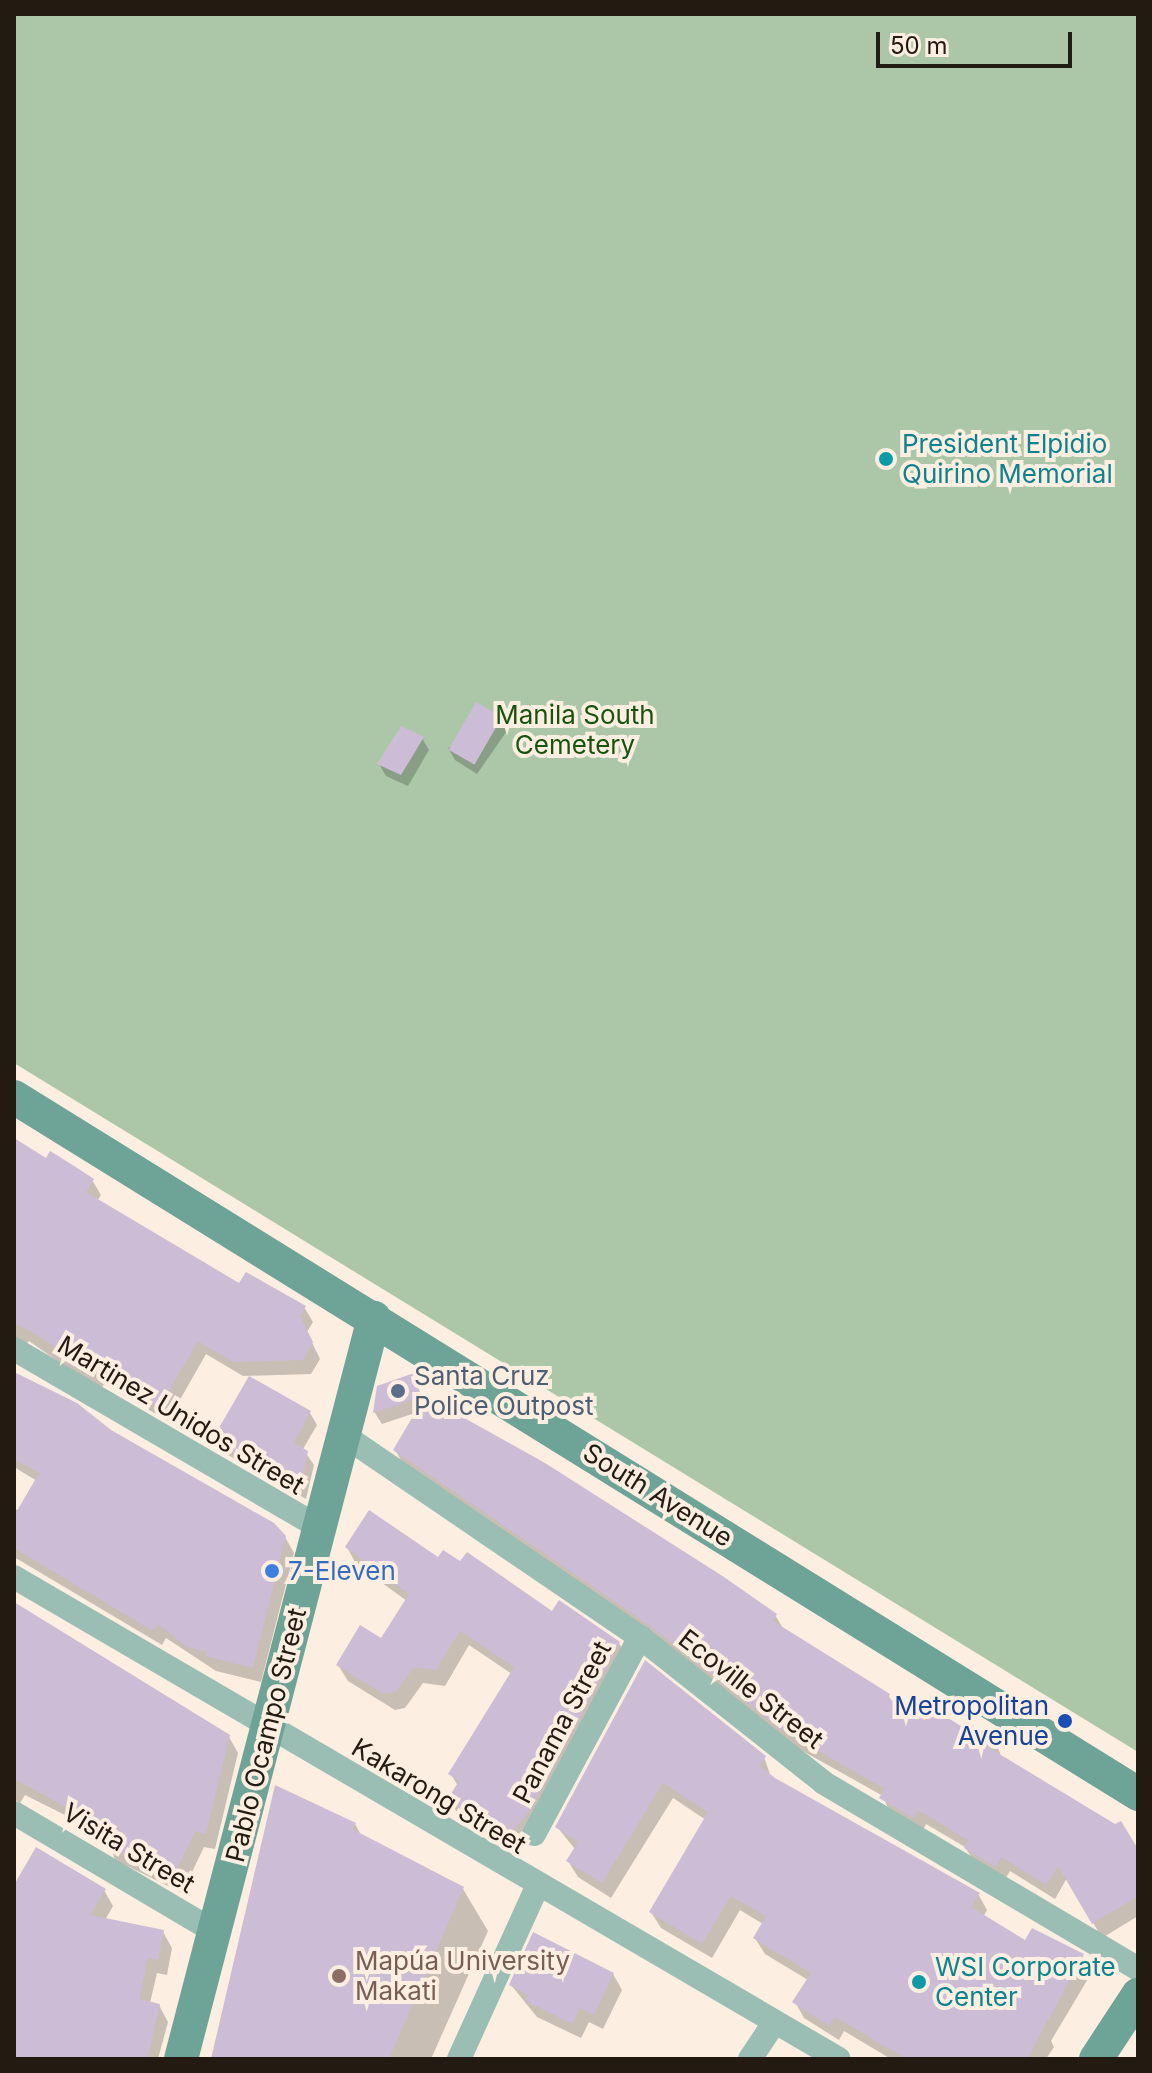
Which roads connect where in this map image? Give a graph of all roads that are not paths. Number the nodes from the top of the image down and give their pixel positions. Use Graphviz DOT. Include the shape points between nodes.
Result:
graph roads {
  1 [pos="14,1097"];
  2 [pos="374,1318"];
  3 [pos="14,1349"];
  4 [pos="342,1434"];
  5 [pos="320,1528"];
  6 [pos="14,1577"];
  7 [pos="640,1637"];
  8 [pos="269,1728"];
  9 [pos="1138,1794"];
  10 [pos="14,1813"];
  11 [pos="534,1834"];
  12 [pos="537,1887"];
  13 [pos="215,1932"];
  14 [pos="1138,1969"];
  15 [pos="1138,1995"];
  16 [pos="774,2023"];
  17 [pos="181,2059"];
  18 [pos="459,2059"];
  19 [pos="750,2059"];
  20 [pos="839,2059"];
  21 [pos="1096,2059"];
  1 -- 2 [label="main road, South Avenue"];
  2 -- 4 [label="main road, Pablo Ocampo Street"];
  2 -- 9 [label="main road, South Avenue"];
  3 -- 5 [label="street, Martinez Unidos Street"];
  4 -- 5 [label="main road, Pablo Ocampo Street"];
  4 -- 7 [label="street, Ecoville Street"];
  5 -- 8 [label="main road, Pablo Ocampo Street"];
  6 -- 8 [label="street, Kakarong Street"];
  7 -- 11 [label="street, Panama Street"];
  7 -- 14 [label="street, Ecoville Street" via="824,1783"];
  8 -- 12 [label="street, Kakarong Street"];
  8 -- 13 [label="main road, Pablo Ocampo Street"];
  10 -- 13 [label="street, Visita Street"];
  12 -- 16 [label="street, Kakarong Street"];
  12 -- 18 [label="street"];
  13 -- 17 [label="main road, Pablo Ocampo Street"];
  15 -- 21 [label="main road"];
  16 -- 19 [label="street"];
  16 -- 20 [label="street, Kakarong Street"];
}
